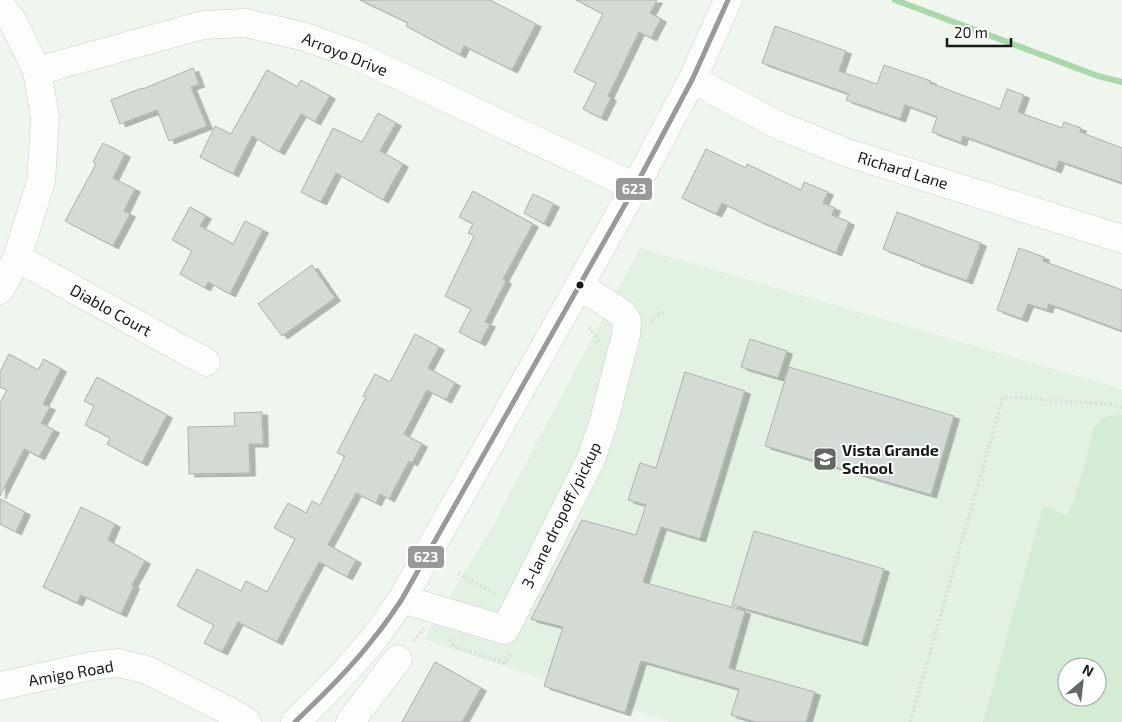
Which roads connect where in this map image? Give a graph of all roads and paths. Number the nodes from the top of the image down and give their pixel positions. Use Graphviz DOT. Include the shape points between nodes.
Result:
graph roads {
  1 [pos="728,0"];
  2 [pos="0,6"];
  3 [pos="37,72"];
  4 [pos="694,78"];
  5 [pos="635,187"];
  6 [pos="1122,239"];
  7 [pos="17,258"];
  8 [pos="579,286"];
  9 [pos="0,290"];
  10 [pos="589,327"];
  11 [pos="602,345"];
  12 [pos="206,362"];
  13 [pos="1122,408"];
  14 [pos="458,573"];
  15 [pos="499,597"];
  16 [pos="402,599"];
  17 [pos="438,609"];
  18 [pos="398,659"];
  19 [pos="0,686"];
  20 [pos="195,695"];
  21 [pos="209,722"];
  22 [pos="247,722"];
  23 [pos="295,722"];
  24 [pos="350,722"];
  25 [pos="910,722"];
  1 -- 4 [label="street"];
  2 -- 3 [label="street" via="12,20"];
  3 -- 5 [label="street, Arroyo Drive" via="203,24 245,23 302,36 353,54"];
  3 -- 7 [label="street" via="45,117 41,182"];
  4 -- 5 [label="street"];
  4 -- 6 [label="street, Richard Lane" via="780,126 845,152"];
  5 -- 8 [label="street"];
  7 -- 9 [label="street"];
  7 -- 12 [label="street, Diablo Court"];
  8 -- 16 [label="street"];
  8 -- 17 [label="street, 3-lane dropoff/pickup" via="622,313 627,321 603,424 591,459 505,630"];
  10 -- 11 [label="path"];
  13 -- 25 [label="path" via="1110,404 1004,397"];
  14 -- 15 [label="path"];
  16 -- 17 [label="street, 3-lane dropoff/pickup"];
  16 -- 23 [label="street" via="363,651"];
  17 -- 18 [label="path"];
  18 -- 24 [label="street"];
  19 -- 20 [label="street, Amigo Road" via="119,663 146,670"];
  20 -- 21 [label="street"];
  20 -- 22 [label="street, Amigo Road"];
}
